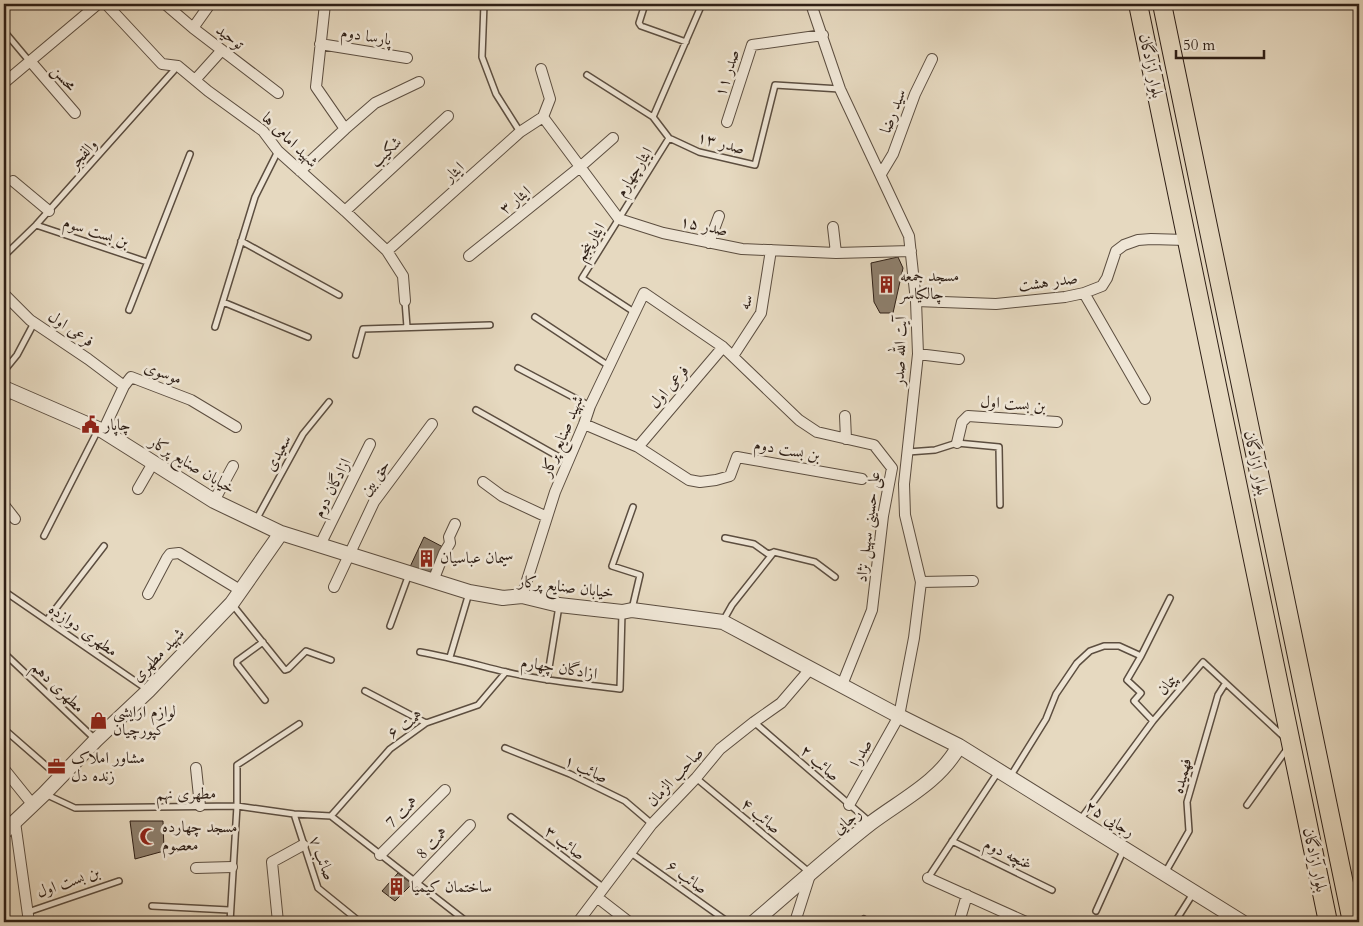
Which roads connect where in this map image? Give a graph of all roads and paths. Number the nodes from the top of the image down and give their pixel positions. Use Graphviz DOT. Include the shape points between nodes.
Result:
graph roads {
  1 [pos="98,4"];
  2 [pos="106,4"];
  3 [pos="165,4"];
  4 [pos="210,4"];
  5 [pos="325,4"];
  6 [pos="484,4"];
  7 [pos="645,4"];
  8 [pos="702,4"];
  9 [pos="811,4"];
  10 [pos="1138,4"];
  11 [pos="1162,4"];
  12 [pos="193,28"];
  13 [pos="4,31"];
  14 [pos="823,36"];
  15 [pos="686,42"];
  16 [pos="320,44"];
  17 [pos="222,50"];
  18 [pos="407,58"];
  19 [pos="932,59"];
  20 [pos="31,62"];
  21 [pos="178,66"];
  22 [pos="541,69"];
  23 [pos="587,75"];
  24 [pos="195,80"];
  25 [pos="419,82"];
  26 [pos="4,83"];
  27 [pos="840,89"];
  28 [pos="278,93"];
  29 [pos="75,113"];
  30 [pos="448,116"];
  31 [pos="543,117"];
  32 [pos="653,117"];
  33 [pos="727,122"];
  34 [pos="345,129"];
  35 [pos="520,132"];
  36 [pos="613,138"];
  37 [pos="670,138"];
  38 [pos="278,151"];
  39 [pos="190,154"];
  40 [pos="580,167"];
  41 [pos="300,171"];
  42 [pos="881,174"];
  43 [pos="13,181"];
  44 [pos="48,211"];
  45 [pos="345,211"];
  46 [pos="719,216"];
  47 [pos="620,219"];
  48 [pos="36,225"];
  49 [pos="833,227"];
  50 [pos="1210,239"];
  51 [pos="1186,240"];
  52 [pos="242,241"];
  53 [pos="709,243"];
  54 [pos="771,250"];
  55 [pos="911,251"];
  56 [pos="387,252"];
  57 [pos="836,253"];
  58 [pos="4,256"];
  59 [pos="469,256"];
  60 [pos="147,262"];
  61 [pos="644,292"];
  62 [pos="1084,293"];
  63 [pos="4,294"];
  64 [pos="339,295"];
  65 [pos="405,301"];
  66 [pos="916,301"];
  67 [pos="223,302"];
  68 [pos="129,310"];
  69 [pos="635,312"];
  70 [pos="535,317"];
  71 [pos="34,323"];
  72 [pos="490,325"];
  73 [pos="215,327"];
  74 [pos="408,328"];
  75 [pos="308,337"];
  76 [pos="723,347"];
  77 [pos="918,354"];
  78 [pos="356,355"];
  79 [pos="733,356"];
  80 [pos="959,359"];
  81 [pos="609,367"];
  82 [pos="518,368"];
  83 [pos="4,371"];
  84 [pos="124,386"];
  85 [pos="6,395"];
  86 [pos="1145,399"];
  87 [pos="330,402"];
  88 [pos="590,406"];
  89 [pos="476,410"];
  90 [pos="846,416"];
  91 [pos="1057,422"];
  92 [pos="432,424"];
  93 [pos="584,424"];
  94 [pos="236,428"];
  95 [pos="101,430"];
  96 [pos="846,439"];
  97 [pos="370,444"];
  98 [pos="957,444"];
  99 [pos="638,447"];
  100 [pos="907,452"];
  101 [pos="568,462"];
  102 [pos="153,463"];
  103 [pos="233,466"];
  104 [pos="862,479"];
  105 [pos="483,482"];
  106 [pos="138,489"];
  107 [pos="214,501"];
  108 [pos="4,505"];
  109 [pos="1000,505"];
  110 [pos="634,507"];
  111 [pos="547,517"];
  112 [pos="15,519"];
  113 [pos="255,521"];
  114 [pos="455,524"];
  115 [pos="280,533"];
  116 [pos="44,536"];
  117 [pos="725,538"];
  118 [pos="320,545"];
  119 [pos="104,546"];
  120 [pos="774,552"];
  121 [pos="349,554"];
  122 [pos="409,573"];
  123 [pos="835,577"];
  124 [pos="433,581"];
  125 [pos="972,581"];
  126 [pos="921,582"];
  127 [pos="334,588"];
  128 [pos="240,590"];
  129 [pos="4,591"];
  130 [pos="469,592"];
  131 [pos="148,594"];
  132 [pos="522,596"];
  133 [pos="1170,598"];
  134 [pos="232,604"];
  135 [pos="559,605"];
  136 [pos="627,611"];
  137 [pos="47,620"];
  138 [pos="723,622"];
  139 [pos="390,626"];
  140 [pos="263,642"];
  141 [pos="4,652"];
  142 [pos="420,652"];
  143 [pos="1141,656"];
  144 [pos="450,657"];
  145 [pos="331,660"];
  146 [pos="811,668"];
  147 [pos="506,672"];
  148 [pos="547,680"];
  149 [pos="1225,684"];
  150 [pos="842,685"];
  151 [pos="148,691"];
  152 [pos="365,691"];
  153 [pos="265,700"];
  154 [pos="899,716"];
  155 [pos="1153,721"];
  156 [pos="754,722"];
  157 [pos="426,723"];
  158 [pos="299,724"];
  159 [pos="4,729"];
  160 [pos="96,740"];
  161 [pos="1291,743"];
  162 [pos="959,746"];
  163 [pos="505,748"];
  164 [pos="196,768"];
  165 [pos="4,769"];
  166 [pos="1005,774"];
  167 [pos="59,777"];
  168 [pos="696,778"];
  169 [pos="445,790"];
  170 [pos="44,794"];
  171 [pos="849,804"];
  172 [pos="1248,804"];
  173 [pos="33,805"];
  174 [pos="200,806"];
  175 [pos="236,806"];
  176 [pos="294,814"];
  177 [pos="331,816"];
  178 [pos="511,817"];
  179 [pos="1080,821"];
  180 [pos="15,822"];
  181 [pos="652,824"];
  182 [pos="871,824"];
  183 [pos="470,825"];
  184 [pos="4,832"];
  185 [pos="952,841"];
  186 [pos="303,845"];
  187 [pos="1125,848"];
  188 [pos="631,853"];
  189 [pos="380,854"];
  190 [pos="232,867"];
  191 [pos="196,868"];
  192 [pos="1164,873"];
  193 [pos="810,874"];
  194 [pos="928,878"];
  195 [pos="119,881"];
  196 [pos="415,882"];
  197 [pos="605,888"];
  198 [pos="1052,890"];
  199 [pos="1194,892"];
  200 [pos="967,895"];
  201 [pos="598,898"];
  202 [pos="152,906"];
  203 [pos="230,910"];
  204 [pos="1096,911"];
  205 [pos="28,917"];
  206 [pos="230,922"];
  207 [pos="278,922"];
  208 [pos="360,922"];
  209 [pos="467,922"];
  210 [pos="578,922"];
  211 [pos="629,922"];
  212 [pos="728,922"];
  213 [pos="754,922"];
  214 [pos="795,922"];
  215 [pos="959,922"];
  216 [pos="1026,922"];
  217 [pos="1174,922"];
  218 [pos="1242,922"];
  219 [pos="1328,922"];
  220 [pos="1352,922"];
  1 -- 20 [label="street"];
  2 -- 21 [label="street, شهید امامی ها" via="162,64"];
  3 -- 12 [label="street, توحید"];
  4 -- 12 [label="street"];
  5 -- 16 [label="street"];
  6 -- 35 [label="lane" via="482,57 496,94"];
  7 -- 15 [label="lane" via="639,20 641,26"];
  8 -- 15 [label="lane"];
  9 -- 14 [label="street, آیت الله صدر"];
  10 -- 51 [label="highway, بلوار آزادگان"];
  11 -- 50 [label="highway, بلوار آزادگان"];
  12 -- 17 [label="street, توحید"];
  13 -- 20 [label="lane"];
  14 -- 27 [label="street, آیت الله صدر"];
  14 -- 33 [label="street, صدر ۱۱" via="752,45"];
  15 -- 32 [label="lane"];
  16 -- 18 [label="street, پارسا دوم"];
  16 -- 34 [label="street" via="316,87"];
  17 -- 24 [label="street"];
  17 -- 28 [label="street, توحید"];
  19 -- 42 [label="street, سید رضا" via="893,154"];
  20 -- 26 [label="street"];
  20 -- 29 [label="street, محسن"];
  21 -- 24 [label="street, شهید امامی ها"];
  21 -- 44 [label="lane, والفجر"];
  22 -- 31 [label="street" via="550,99"];
  23 -- 32 [label="lane, صدر ۱۳"];
  24 -- 38 [label="street, شهید امامی ها" via="263,131"];
  25 -- 34 [label="street" via="375,103"];
  27 -- 37 [label="lane, صدر ۱۳" via="775,85 756,165 699,152"];
  27 -- 42 [label="street, آیت الله صدر"];
  30 -- 45 [label="street, شکیب"];
  31 -- 35 [label="street, ایثار"];
  31 -- 40 [label="street"];
  32 -- 37 [label="lane, صدر ۱۳"];
  34 -- 41 [label="street"];
  35 -- 56 [label="street, ایثار"];
  36 -- 40 [label="street, ایثار ۳"];
  37 -- 47 [label="lane, ایثارچهارم"];
  38 -- 41 [label="street, شهید امامی ها"];
  38 -- 52 [label="lane" via="255,197"];
  39 -- 60 [label="lane, بن بست سوم"];
  40 -- 47 [label="street"];
  40 -- 59 [label="street, ایثار ۳"];
  41 -- 45 [label="street, شهید امامی ها"];
  42 -- 55 [label="street, آیت الله صدر" via="909,236"];
  43 -- 44 [label="street"];
  44 -- 48 [label="lane, والفجر"];
  45 -- 56 [label="street, شهید امامی ها"];
  46 -- 53 [label="street"];
  47 -- 53 [label="street, صدر ۱۵"];
  47 -- 69 [label="lane, ایثارپنجم" via="582,278"];
  48 -- 58 [label="lane, والفجر"];
  48 -- 60 [label="lane, بن بست سوم"];
  49 -- 57 [label="street"];
  50 -- 51 [label="highway"];
  50 -- 220 [label="highway, بلوار آزادگان"];
  51 -- 62 [label="street, صدر هشت" via="1138,240 1124,245 1116,252 1102,286"];
  51 -- 161 [label="highway, بلوار آزادگان"];
  52 -- 64 [label="lane"];
  52 -- 67 [label="lane"];
  53 -- 54 [label="street, صدر ۱۵"];
  54 -- 57 [label="street, صدر ۱۵"];
  54 -- 79 [label="street, سه" via="761,313"];
  55 -- 57 [label="street, صدر ۱۵"];
  55 -- 66 [label="street, آیت الله صدر"];
  56 -- 65 [label="street, شهید امامی ها" via="403,276"];
  60 -- 68 [label="lane, بن بست سوم"];
  61 -- 69 [label="street, شهید صنایع پرکار"];
  61 -- 76 [label="street, علی حسینی سهیل نژاد"];
  62 -- 66 [label="street, صدر هشت" via="996,304"];
  62 -- 86 [label="street"];
  63 -- 71 [label="street, فرعی اول"];
  65 -- 74 [label="lane"];
  66 -- 77 [label="street, آیت الله صدر"];
  67 -- 73 [label="lane"];
  67 -- 75 [label="lane"];
  69 -- 81 [label="street, شهید صنایع پرکار"];
  70 -- 81 [label="lane"];
  71 -- 83 [label="lane" via="18,355"];
  71 -- 84 [label="street, فرعی اول"];
  72 -- 74 [label="lane"];
  74 -- 78 [label="lane" via="363,329"];
  76 -- 79 [label="street, علی حسینی سهیل نژاد"];
  76 -- 99 [label="street, فرعی اول"];
  77 -- 80 [label="street"];
  77 -- 100 [label="street, آیت الله صدر"];
  79 -- 96 [label="street, علی حسینی سهیل نژاد" via="799,420 817,432"];
  81 -- 88 [label="street, شهید صنایع پرکار"];
  82 -- 88 [label="lane"];
  84 -- 94 [label="street, موسوی" via="131,377 191,400"];
  84 -- 95 [label="street, موسوی"];
  85 -- 95 [label="street, خیابان صنایع پرکار"];
  87 -- 113 [label="lane, سعیدی" via="303,434"];
  88 -- 93 [label="street, شهید صنایع پرکار"];
  89 -- 101 [label="lane"];
  90 -- 96 [label="street"];
  91 -- 98 [label="street, بن بست اول" via="968,416 962,422"];
  92 -- 121 [label="street, حق بین" via="374,502"];
  93 -- 99 [label="street, بن بست دوم"];
  93 -- 101 [label="street, شهید صنایع پرکار"];
  95 -- 102 [label="street, خیابان صنایع پرکار"];
  95 -- 116 [label="lane"];
  96 -- 150 [label="street, علی حسینی سهیل نژاد" via="874,445 892,468 872,610"];
  97 -- 118 [label="street, ازادگان دوم"];
  98 -- 100 [label="lane"];
  98 -- 109 [label="lane" via="999,447"];
  99 -- 104 [label="street, بن بست دوم" via="694,481 730,476 737,457"];
  100 -- 126 [label="street, آیت الله صدر" via="905,515"];
  101 -- 111 [label="street, شهید صنایع پرکار"];
  102 -- 106 [label="street"];
  102 -- 107 [label="street, خیابان صنایع پرکار"];
  103 -- 107 [label="street"];
  105 -- 111 [label="street" via="502,496"];
  107 -- 113 [label="street, خیابان صنایع پرکار"];
  108 -- 112 [label="street"];
  110 -- 136 [label="lane" via="612,566 640,575"];
  111 -- 132 [label="street, شهید صنایع پرکار"];
  113 -- 115 [label="street, خیابان صنایع پرکار"];
  114 -- 124 [label="street"];
  115 -- 118 [label="street, خیابان صنایع پرکار"];
  115 -- 128 [label="street, شهید مطهری"];
  117 -- 120 [label="lane" via="754,544 768,554"];
  118 -- 121 [label="street, خیابان صنایع پرکار"];
  119 -- 137 [label="lane"];
  120 -- 123 [label="lane" via="815,562"];
  120 -- 138 [label="lane" via="732,605"];
  121 -- 122 [label="street, خیابان صنایع پرکار"];
  121 -- 127 [label="street, حق بین"];
  122 -- 124 [label="street, خیابان صنایع پرکار"];
  122 -- 139 [label="lane"];
  124 -- 130 [label="street, خیابان صنایع پرکار"];
  125 -- 126 [label="street"];
  126 -- 154 [label="street, آیت الله صدر"];
  128 -- 131 [label="street" via="179,553 170,554"];
  128 -- 134 [label="street, شهید مطهری"];
  129 -- 137 [label="lane, مطهری دوازده"];
  130 -- 132 [label="street, خیابان صنایع پرکار" via="504,598"];
  130 -- 144 [label="lane"];
  132 -- 135 [label="street, خیابان صنایع پرکار"];
  133 -- 143 [label="lane"];
  134 -- 140 [label="lane"];
  134 -- 151 [label="street, شهید مطهری"];
  135 -- 136 [label="street, خیابان صنایع پرکار"];
  135 -- 148 [label="lane"];
  136 -- 138 [label="street, خیابان صنایع پرکار"];
  136 -- 148 [label="lane, ازادگان چهارم" via="620,689"];
  137 -- 151 [label="lane, مطهری دوازده"];
  138 -- 146 [label="street, خیابان صنایع پرکار"];
  140 -- 145 [label="lane" via="286,670 306,651"];
  140 -- 153 [label="lane" via="237,664"];
  141 -- 160 [label="lane, مطهری دهم"];
  142 -- 144 [label="lane, ازادگان چهارم"];
  143 -- 155 [label="lane" via="1127,680 1141,693 1134,702"];
  143 -- 166 [label="lane" via="1119,646 1104,646 1090,651 1077,663 1056,694 1046,720"];
  144 -- 147 [label="lane, ازادگان چهارم"];
  146 -- 150 [label="street, خیابان صنایع پرکار"];
  146 -- 156 [label="street, صاحب الزمان" via="781,703"];
  147 -- 148 [label="lane, ازادگان چهارم"];
  147 -- 157 [label="lane, همت ۶" via="478,705"];
  149 -- 155 [label="lane, پیمان" via="1203,662"];
  149 -- 161 [label="lane, پیمان"];
  149 -- 192 [label="lane, فهمیده" via="1218,695 1187,802 1189,831"];
  150 -- 154 [label="street, خیابان صنایع پرکار"];
  151 -- 160 [label="street, شهید مطهری"];
  152 -- 157 [label="lane"];
  154 -- 162 [label="street, خیابان صنایع پرکار"];
  154 -- 171 [label="street, صدرا"];
  155 -- 179 [label="lane, پیمان"];
  156 -- 168 [label="street, صاحب الزمان" via="720,749"];
  156 -- 171 [label="lane, صائب ۲"];
  157 -- 177 [label="lane, همت ۶" via="390,749"];
  158 -- 175 [label="lane" via="237,765"];
  159 -- 167 [label="lane"];
  160 -- 167 [label="street, شهید مطهری"];
  161 -- 172 [label="lane"];
  161 -- 219 [label="highway, بلوار آزادگان"];
  162 -- 166 [label="street, رجایی ۲۵"];
  162 -- 182 [label="street, رجایی" via="952,759 929,783"];
  163 -- 181 [label="lane, صائب ۱" via="625,801"];
  164 -- 174 [label="street"];
  165 -- 173 [label="street"];
  166 -- 179 [label="street, رجایی ۲۵"];
  166 -- 185 [label="lane"];
  167 -- 170 [label="street, شهید مطهری"];
  168 -- 181 [label="street, صاحب الزمان"];
  168 -- 193 [label="lane, صائب ۴"];
  169 -- 189 [label="street, همت 7"];
  170 -- 173 [label="street, شهید مطهری"];
  170 -- 174 [label="lane, مطهری نهم" via="75,808"];
  171 -- 182 [label="lane, صائب ۲"];
  173 -- 180 [label="street, شهید مطهری"];
  174 -- 175 [label="lane, مطهری نهم"];
  175 -- 176 [label="lane, مطهری نهم"];
  175 -- 190 [label="lane"];
  176 -- 177 [label="lane, مطهری نهم"];
  176 -- 186 [label="lane, صائب ۷"];
  177 -- 189 [label="lane"];
  178 -- 197 [label="lane, صائب ۳"];
  179 -- 187 [label="street, رجایی ۲۵"];
  180 -- 184 [label="street, شهید مطهری"];
  180 -- 205 [label="street"];
  181 -- 188 [label="street, صاحب الزمان"];
  182 -- 193 [label="street, رجایی"];
  183 -- 196 [label="street, همت 8"];
  185 -- 194 [label="lane"];
  185 -- 198 [label="lane, غنچه دوم"];
  186 -- 207 [label="street" via="272,862"];
  186 -- 208 [label="lane, صائب ۷" via="318,888"];
  187 -- 192 [label="street, رجایی ۲۵"];
  187 -- 204 [label="lane"];
  188 -- 197 [label="street, صاحب الزمان"];
  188 -- 212 [label="lane, صائب ۶"];
  189 -- 196 [label="lane"];
  190 -- 191 [label="street"];
  190 -- 203 [label="lane"];
  192 -- 199 [label="street, رجایی ۲۵"];
  193 -- 213 [label="street, رجایی"];
  193 -- 214 [label="street"];
  194 -- 200 [label="street"];
  195 -- 205 [label="lane, بن بست اول"];
  196 -- 209 [label="lane"];
  197 -- 201 [label="street, صاحب الزمان"];
  199 -- 217 [label="lane"];
  199 -- 218 [label="street, رجایی ۲۵"];
  200 -- 215 [label="street"];
  200 -- 216 [label="street"];
  201 -- 210 [label="street, صاحب الزمان"];
  201 -- 211 [label="street"];
  202 -- 203 [label="lane"];
  203 -- 206 [label="lane"];
}
